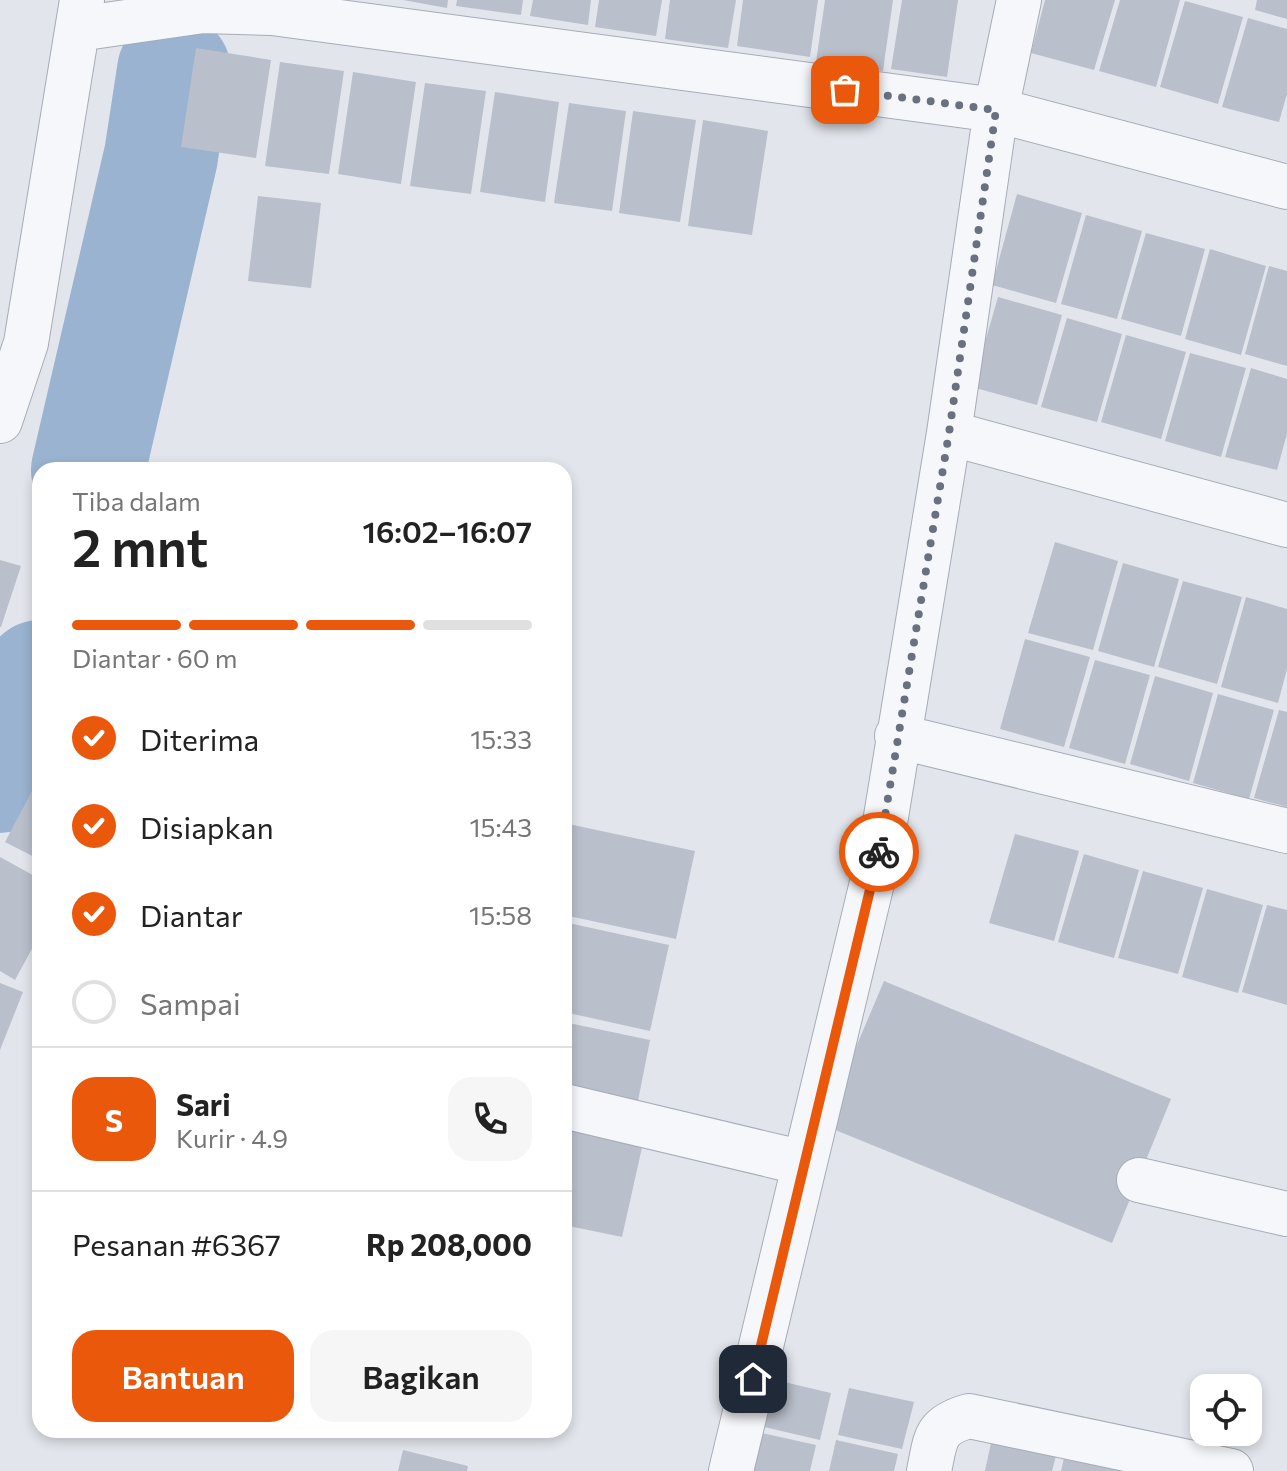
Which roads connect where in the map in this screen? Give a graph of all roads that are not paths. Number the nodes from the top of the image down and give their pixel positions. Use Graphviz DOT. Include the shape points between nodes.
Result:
graph roads {
  1 [pos="1019,0"];
  2 [pos="80,14"];
  3 [pos="996,110"];
  4 [pos="1287,187"];
  5 [pos="0,421"];
  6 [pos="949,433"];
  7 [pos="1287,525"];
  8 [pos="897,736"];
  9 [pos="1287,831"];
  10 [pos="572,1108"];
  11 [pos="804,1163"];
  12 [pos="1139,1180"];
  13 [pos="1287,1214"];
  14 [pos="1219,1470"];
  15 [pos="731,1471"];
  16 [pos="929,1471"];
  1 -- 3 [label="street"];
  2 -- 3 [label="street" via="272,13"];
  2 -- 5 [label="street" via="26,343"];
  3 -- 4 [label="street"];
  3 -- 6 [label="street"];
  6 -- 7 [label="street"];
  6 -- 8 [label="street"];
  8 -- 9 [label="street"];
  8 -- 11 [label="street" via="882,841"];
  10 -- 11 [label="street"];
  11 -- 15 [label="street"];
  12 -- 13 [label="street"];
  14 -- 16 [label="street" via="969,1416 948,1422 937,1435"];
}
